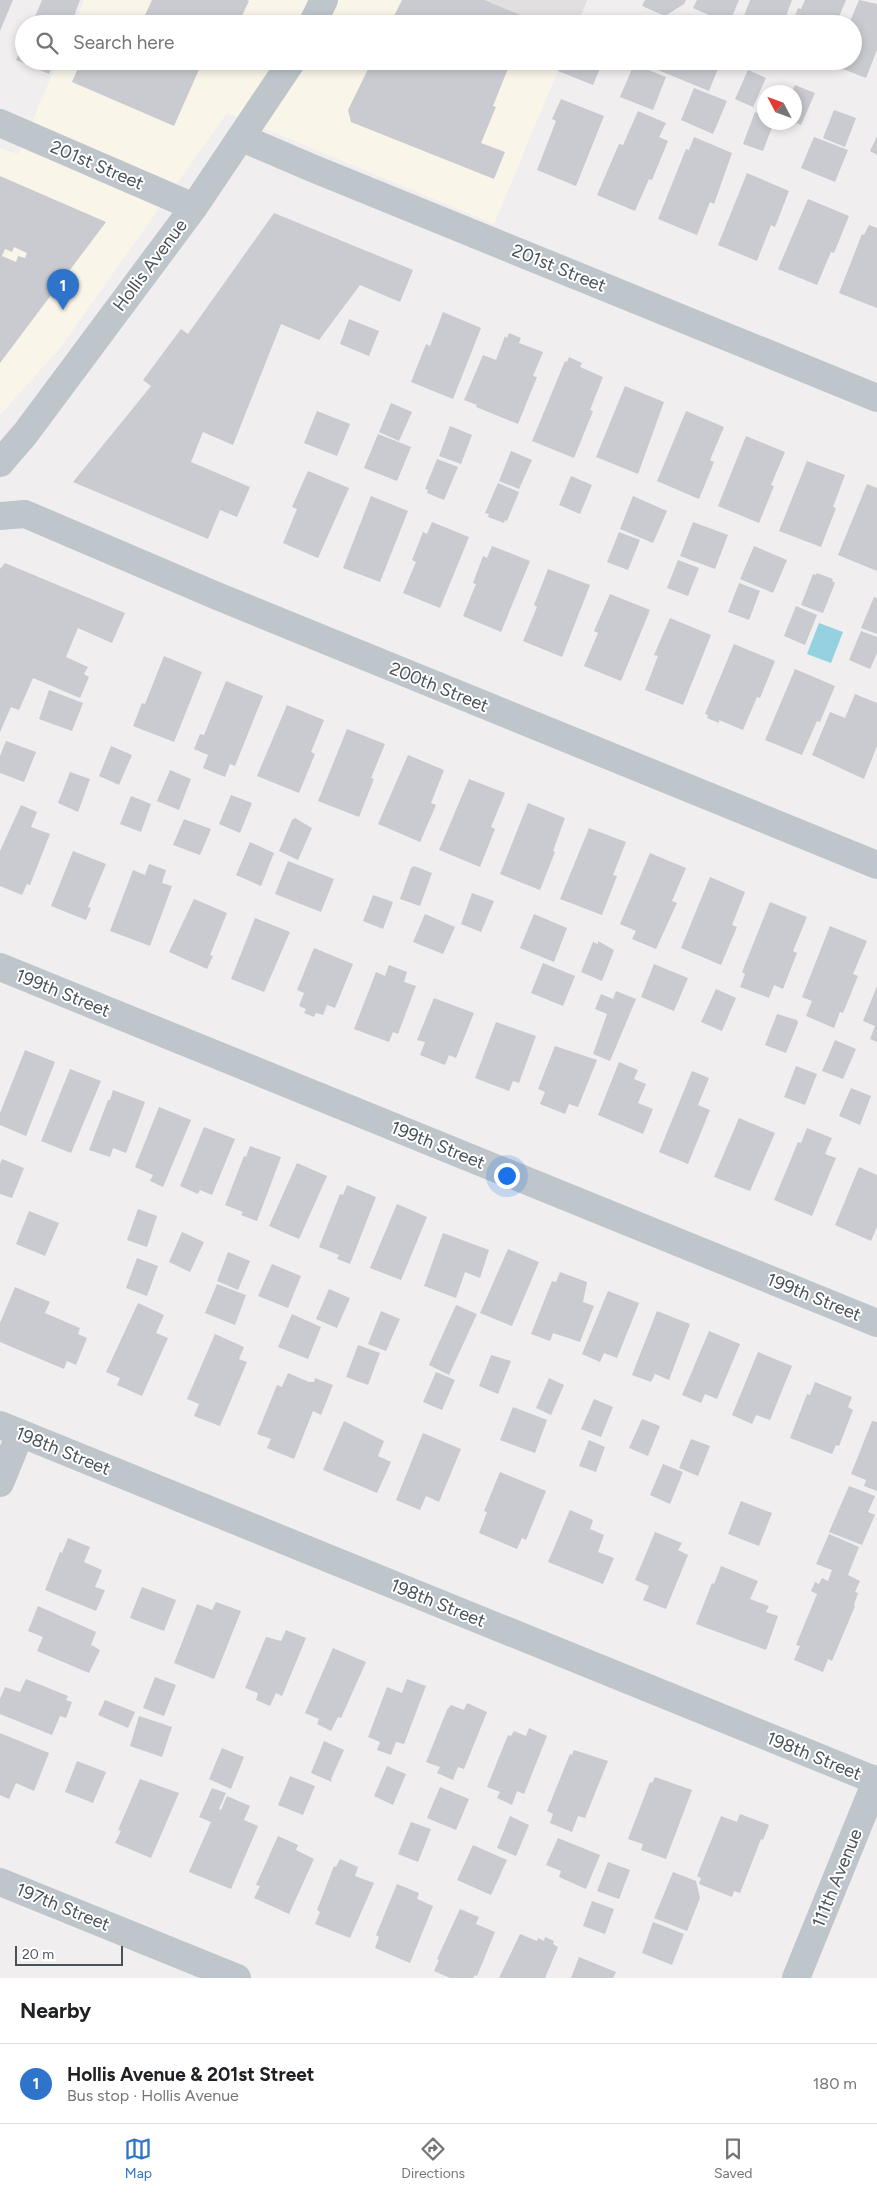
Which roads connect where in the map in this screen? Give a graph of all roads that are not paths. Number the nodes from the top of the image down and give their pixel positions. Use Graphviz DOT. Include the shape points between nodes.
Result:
graph roads {
  1 [pos="324,0"];
  2 [pos="316,15"];
  3 [pos="286,70"];
  4 [pos="0,122"];
  5 [pos="242,138"];
  6 [pos="194,206"];
  7 [pos="877,398"];
  8 [pos="0,463"];
  9 [pos="0,516"];
  10 [pos="877,865"];
  11 [pos="0,967"];
  12 [pos="877,1323"];
  13 [pos="10,1429"];
  14 [pos="0,1483"];
  15 [pos="877,1780"];
  16 [pos="0,1882"];
  17 [pos="237,1978"];
  18 [pos="796,1978"];
  1 -- 2 [label="street"];
  3 -- 5 [label="street, Hollis Avenue"];
  4 -- 6 [label="street, 201st Street"];
  5 -- 6 [label="street, Hollis Avenue"];
  5 -- 7 [label="street, 201st Street"];
  6 -- 8 [label="street, Hollis Avenue"];
  9 -- 10 [label="street, 200th Street" via="25,514 217,596"];
  11 -- 12 [label="street, 199th Street"];
  13 -- 14 [label="street"];
  13 -- 15 [label="street, 198th Street"];
  15 -- 18 [label="street, 111th Avenue"];
  16 -- 17 [label="street, 197th Street"];
}
